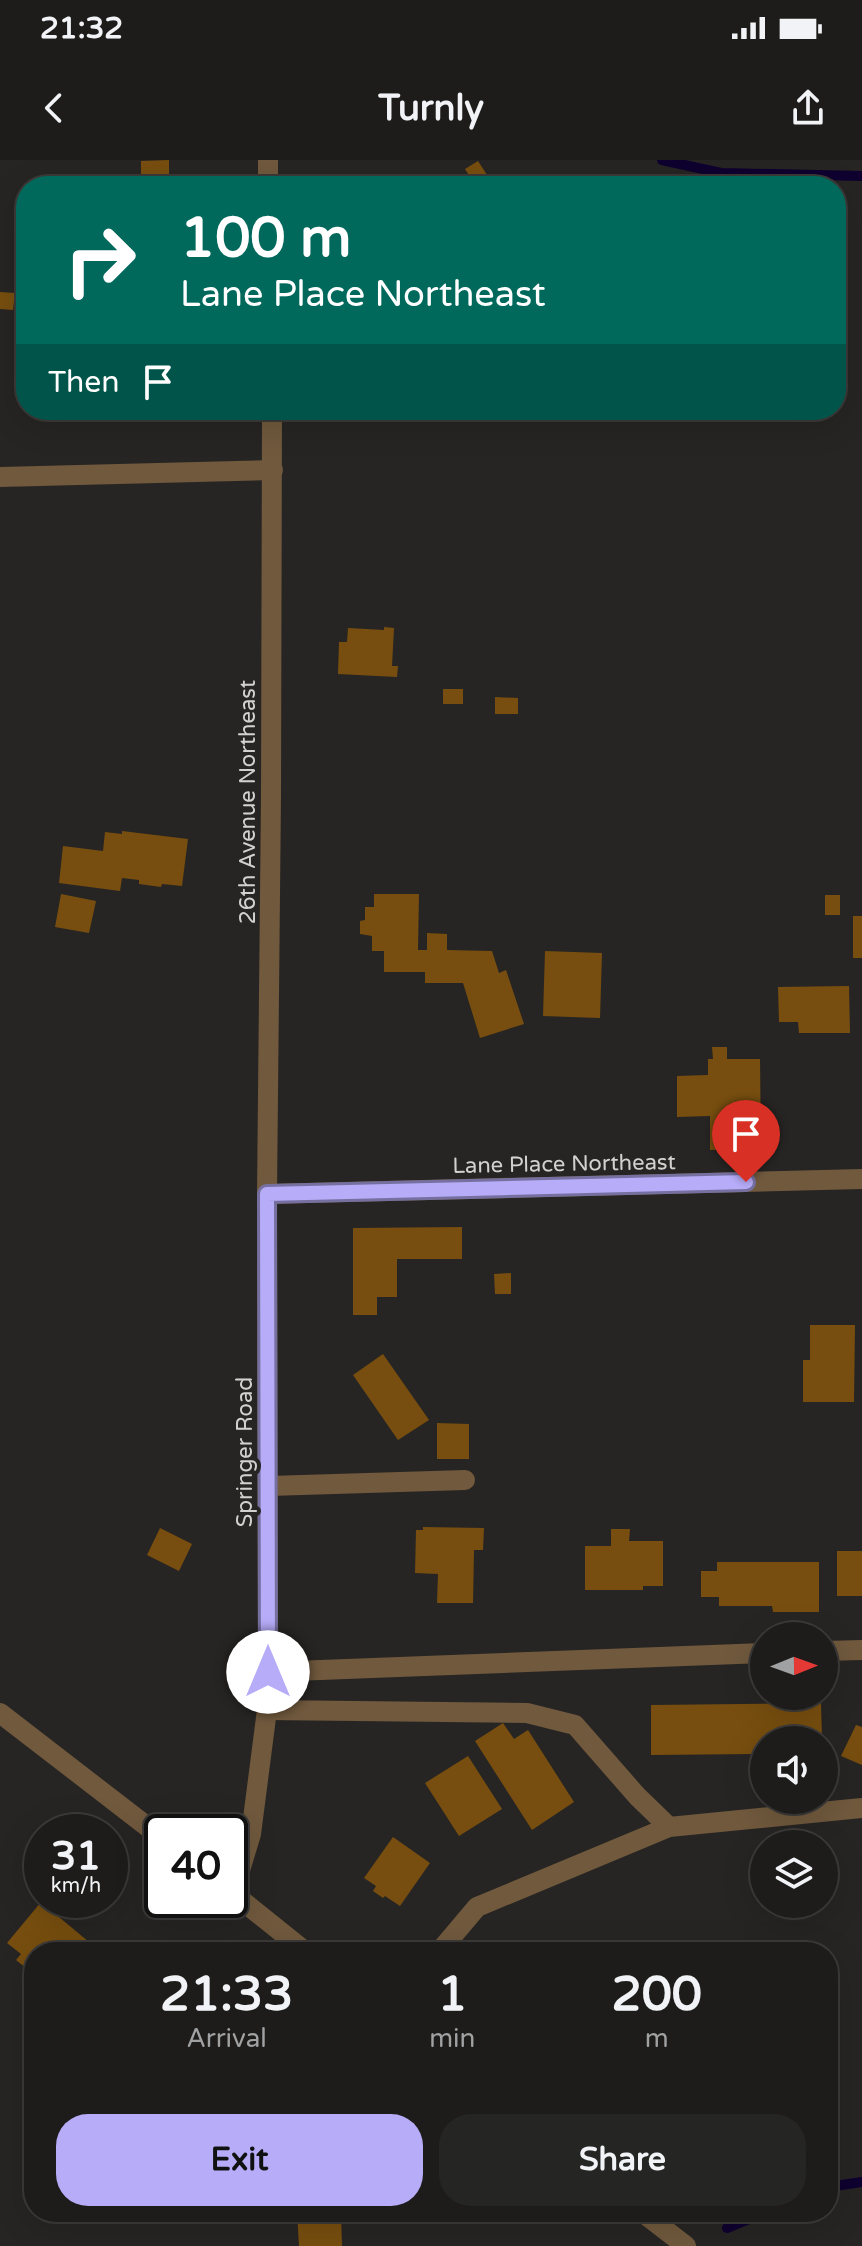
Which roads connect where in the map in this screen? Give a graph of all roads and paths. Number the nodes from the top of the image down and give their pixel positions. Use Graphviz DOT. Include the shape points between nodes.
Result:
graph roads {
  1 [pos="272,420"];
  2 [pos="273,470"];
  3 [pos="0,477"];
  4 [pos="862,1179"];
  5 [pos="267,1194"];
  6 [pos="465,1480"];
  7 [pos="269,1486"];
  8 [pos="862,1650"];
  9 [pos="838,1651"];
  10 [pos="750,1654"];
  11 [pos="268,1672"];
  12 [pos="267,1710"];
  13 [pos="0,1713"];
  14 [pos="862,1808"];
  15 [pos="144,1824"];
  16 [pos="669,1827"];
  17 [pos="248,1843"];
  18 [pos="248,1906"];
  19 [pos="294,1942"];
  20 [pos="447,1942"];
  21 [pos="655,2222"];
  22 [pos="686,2246"];
  1 -- 2 [label="street, 26th Avenue Northeast"];
  2 -- 3 [label="street"];
  2 -- 5 [label="street, 26th Avenue Northeast"];
  4 -- 5 [label="street, Lane Place Northeast"];
  5 -- 7 [label="street, Springer Road"];
  6 -- 7 [label="street"];
  7 -- 11 [label="street, Springer Road"];
  8 -- 9 [label="street"];
  10 -- 11 [label="street"];
  11 -- 12 [label="street, Springer Road"];
  12 -- 16 [label="street" via="527,1713 575,1725"];
  12 -- 17 [label="street"];
  13 -- 15 [label="street"];
  14 -- 16 [label="street"];
  16 -- 20 [label="street" via="477,1907"];
  18 -- 19 [label="street"];
  21 -- 22 [label="street"];
}
